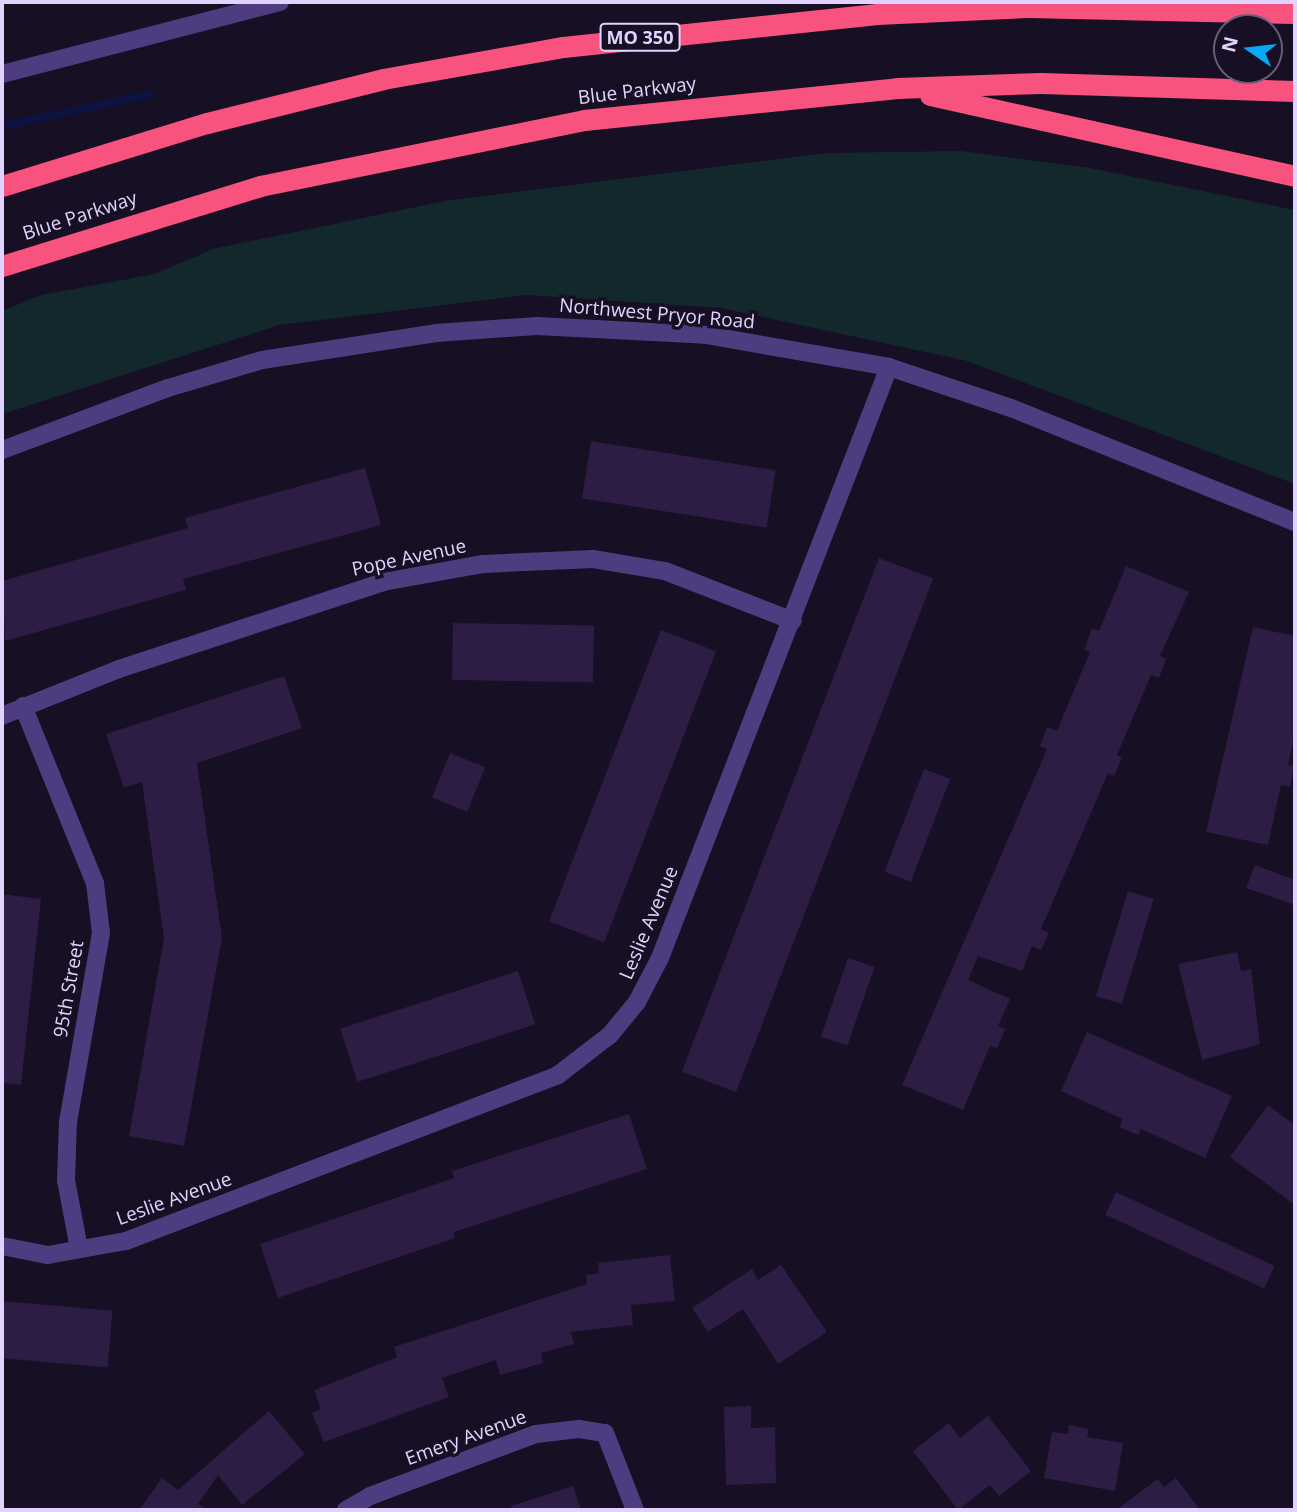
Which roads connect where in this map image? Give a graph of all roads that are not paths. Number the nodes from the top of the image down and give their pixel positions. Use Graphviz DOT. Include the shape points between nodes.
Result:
graph roads {
  1 [pos="280,2"];
  2 [pos="946,6"];
  3 [pos="1295,13"];
  4 [pos="2,74"];
  5 [pos="897,88"];
  6 [pos="1295,91"];
  7 [pos="1295,176"];
  8 [pos="2,186"];
  9 [pos="2,266"];
  10 [pos="889,367"];
  11 [pos="2,450"];
  12 [pos="1295,522"];
  13 [pos="793,621"];
  14 [pos="23,706"];
  15 [pos="2,716"];
  16 [pos="2,1246"];
  17 [pos="79,1250"];
  18 [pos="346,1510"];
  19 [pos="635,1510"];
  1 -- 4 [label="street"];
  2 -- 3 [label="highway, MO 350"];
  2 -- 8 [label="highway, MO 350" via="731,25 563,47 383,79 207,123"];
  5 -- 6 [label="highway, Blue Parkway" via="1041,83"];
  5 -- 7 [label="highway"];
  5 -- 9 [label="highway, Blue Parkway" via="584,120 429,148 260,186"];
  10 -- 11 [label="street, Northwest Pryor Road" via="706,335 537,326 436,333 262,360 168,387"];
  10 -- 12 [label="street, Northwest Pryor Road" via="1011,408"];
  10 -- 13 [label="street, Leslie Avenue"];
  13 -- 14 [label="street, Pope Avenue" via="665,570 593,559 483,564 383,582"];
  13 -- 17 [label="street, Leslie Avenue" via="660,958 637,1002 586,1056 558,1075 165,1226"];
  14 -- 15 [label="street, Pope Avenue"];
  14 -- 17 [label="street, 95th Street" via="95,883 100,933 67,1133 66,1180"];
  16 -- 17 [label="street, Leslie Avenue" via="48,1255"];
  18 -- 19 [label="street, Emery Avenue" via="370,1496 536,1434 579,1429 606,1433"];
}
